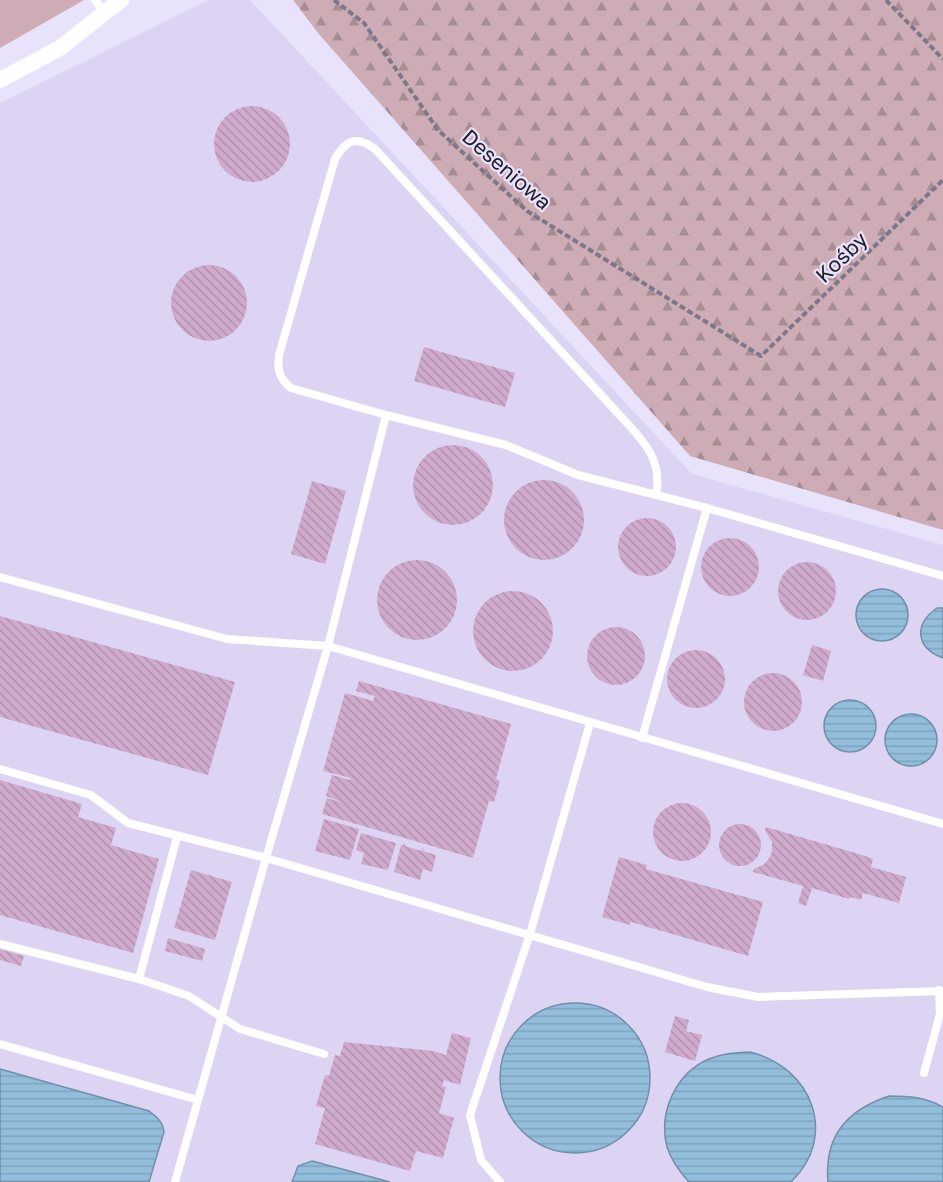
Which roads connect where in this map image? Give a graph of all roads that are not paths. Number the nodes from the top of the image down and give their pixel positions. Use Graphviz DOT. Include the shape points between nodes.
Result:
graph roads {
  1 [pos="121,0"];
  2 [pos="100,7"];
  3 [pos="0,80"];
  4 [pos="386,415"];
  5 [pos="656,495"];
  6 [pos="707,508"];
  7 [pos="943,576"];
  8 [pos="0,577"];
  9 [pos="328,646"];
  10 [pos="590,723"];
  11 [pos="642,738"];
  12 [pos="0,769"];
  13 [pos="943,824"];
  14 [pos="177,837"];
  15 [pos="266,858"];
  16 [pos="530,934"];
  17 [pos="0,944"];
  18 [pos="139,980"];
  19 [pos="941,990"];
  20 [pos="222,1016"];
  21 [pos="0,1044"];
  22 [pos="324,1054"];
  23 [pos="924,1073"];
  24 [pos="198,1100"];
  25 [pos="175,1182"];
  26 [pos="500,1182"];
  1 -- 2 [label="street"];
  2 -- 3 [label="street" via="60,48"];
  4 -- 5 [label="lane" via="506,445 578,476"];
  4 -- 5 [label="lane" via="291,388 282,381 278,369 335,159 343,146 354,141 375,149 641,439 658,469"];
  4 -- 9 [label="lane"];
  5 -- 6 [label="lane"];
  6 -- 7 [label="lane"];
  6 -- 11 [label="lane"];
  8 -- 9 [label="lane" via="227,639"];
  9 -- 10 [label="lane"];
  9 -- 15 [label="lane"];
  10 -- 11 [label="lane"];
  10 -- 16 [label="lane"];
  11 -- 13 [label="lane"];
  12 -- 14 [label="lane" via="91,795 128,823"];
  14 -- 15 [label="lane"];
  14 -- 18 [label="lane"];
  15 -- 16 [label="lane"];
  15 -- 20 [label="lane"];
  16 -- 19 [label="lane" via="707,987 758,997"];
  16 -- 26 [label="lane" via="470,1115 481,1160"];
  17 -- 18 [label="lane"];
  18 -- 20 [label="lane" via="189,996"];
  19 -- 23 [label="lane" via="940,1014"];
  20 -- 22 [label="lane" via="240,1029"];
  20 -- 24 [label="lane"];
  21 -- 24 [label="lane"];
  24 -- 25 [label="lane"];
}
